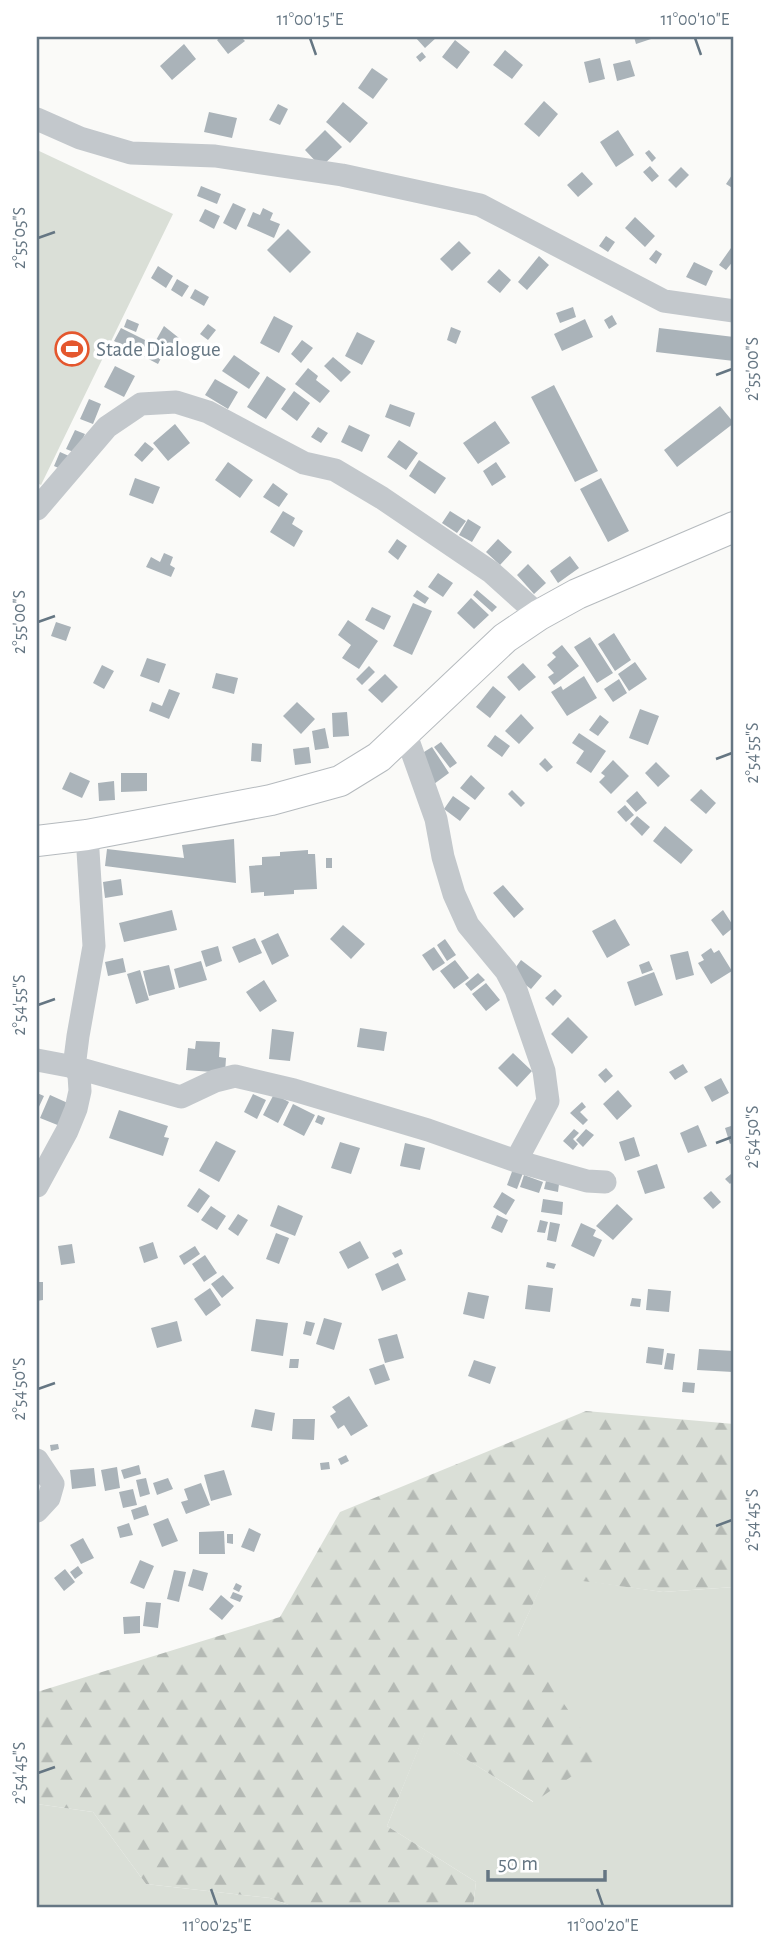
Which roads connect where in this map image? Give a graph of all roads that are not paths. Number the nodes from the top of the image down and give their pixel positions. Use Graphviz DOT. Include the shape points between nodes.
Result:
graph roads {
  1 [pos="37,120"];
  2 [pos="734,311"];
  3 [pos="37,509"];
  4 [pos="734,527"];
  5 [pos="540,615"];
  6 [pos="405,732"];
  7 [pos="86,835"];
  8 [pos="37,841"];
  9 [pos="37,1060"];
  10 [pos="74,1067"];
  11 [pos="516,1161"];
  12 [pos="605,1182"];
  13 [pos="37,1186"];
  14 [pos="37,1460"];
  15 [pos="37,1511"];
  1 -- 2 [label="street" via="131,153 215,156 330,173 480,205 664,301"];
  3 -- 5 [label="street" via="107,427 141,404 176,402 208,412 304,463 335,470 491,572"];
  4 -- 5 [label="main road" via="577,594"];
  5 -- 6 [label="main road" via="505,638"];
  6 -- 7 [label="main road" via="379,757 340,781 271,800"];
  6 -- 11 [label="street" via="436,819 454,894 468,925 516,989 544,1072 548,1101"];
  7 -- 8 [label="main road"];
  7 -- 10 [label="street" via="94,946"];
  9 -- 10 [label="street"];
  10 -- 11 [label="street" via="181,1097 235,1076 428,1130"];
  10 -- 13 [label="street" via="80,1091 76,1109"];
  11 -- 12 [label="street"];
  14 -- 15 [label="street" via="52,1484 49,1498"];
}
